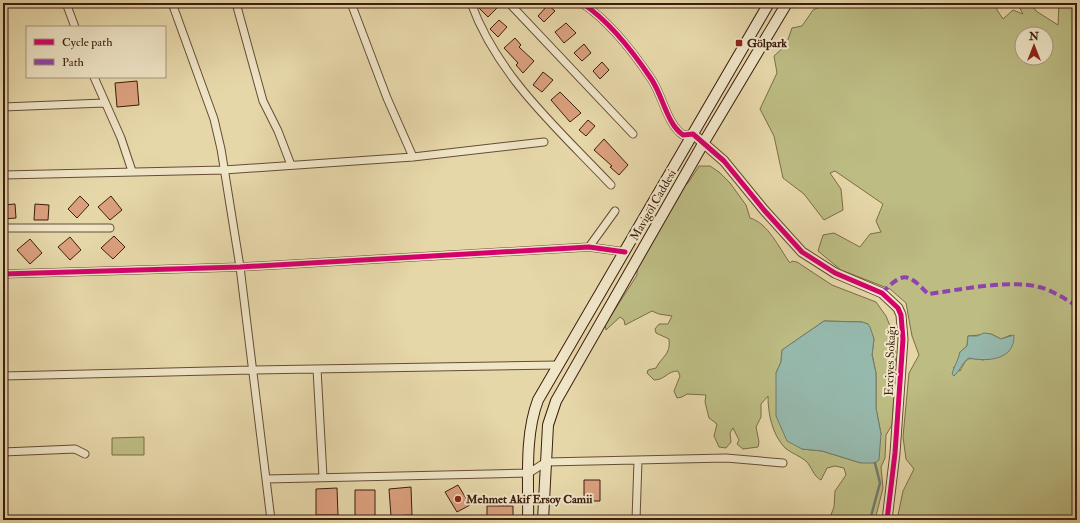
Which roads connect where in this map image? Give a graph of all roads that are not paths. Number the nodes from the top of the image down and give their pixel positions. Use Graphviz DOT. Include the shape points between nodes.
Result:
graph roads {
  1 [pos="66,3"];
  2 [pos="172,3"];
  3 [pos="236,3"];
  4 [pos="351,3"];
  5 [pos="470,3"];
  6 [pos="509,3"];
  7 [pos="582,3"];
  8 [pos="769,3"];
  9 [pos="787,3"];
  10 [pos="75,26"];
  11 [pos="94,78"];
  12 [pos="104,103"];
  13 [pos="3,107"];
  14 [pos="633,134"];
  15 [pos="693,134"];
  16 [pos="544,142"];
  17 [pos="704,142"];
  18 [pos="413,157"];
  19 [pos="291,165"];
  20 [pos="224,170"];
  21 [pos="132,171"];
  22 [pos="3,175"];
  23 [pos="611,184"];
  24 [pos="615,211"];
  25 [pos="3,228"];
  26 [pos="110,228"];
  27 [pos="589,247"];
  28 [pos="626,252"];
  29 [pos="240,267"];
  30 [pos="3,274"];
  31 [pos="558,365"];
  32 [pos="317,369"];
  33 [pos="252,370"];
  34 [pos="3,376"];
  35 [pos="3,452"];
  36 [pos="85,454"];
  37 [pos="638,460"];
  38 [pos="546,462"];
  39 [pos="783,463"];
  40 [pos="529,473"];
  41 [pos="323,477"];
  42 [pos="266,479"];
  43 [pos="270,520"];
  44 [pos="528,520"];
  45 [pos="544,520"];
  46 [pos="636,520"];
  47 [pos="887,520"];
  1 -- 10 [label="street"];
  2 -- 20 [label="street" via="214,118"];
  3 -- 19 [label="street" via="263,101"];
  4 -- 18 [label="street" via="386,98"];
  5 -- 23 [label="street" via="511,78"];
  6 -- 14 [label="street"];
  7 -- 15 [label="street" via="631,52 652,81 675,130 683,136"];
  8 -- 15 [label="main road, Mavigöl Caddesi"];
  9 -- 17 [label="main road, Mavigöl Caddesi"];
  11 -- 12 [label="street"];
  12 -- 13 [label="street"];
  12 -- 21 [label="street" via="121,138"];
  15 -- 17 [label="street, Erciyes Sokağı"];
  15 -- 28 [label="main road, Mavigöl Caddesi"];
  16 -- 18 [label="street"];
  17 -- 38 [label="main road, Mavigöl Caddesi" via="556,401 548,425"];
  17 -- 47 [label="street, Erciyes Sokağı" via="724,161 802,252 835,273 882,293 898,308 903,339 895,453"];
  18 -- 19 [label="street"];
  19 -- 20 [label="street"];
  20 -- 21 [label="street"];
  20 -- 29 [label="street"];
  21 -- 22 [label="street"];
  24 -- 27 [label="street"];
  25 -- 26 [label="street"];
  27 -- 28 [label="street"];
  27 -- 29 [label="street"];
  28 -- 31 [label="main road, Mavigöl Caddesi"];
  29 -- 30 [label="street"];
  29 -- 33 [label="street"];
  31 -- 32 [label="street"];
  31 -- 40 [label="main road, Mavigöl Caddesi" via="534,412 530,432"];
  32 -- 33 [label="street"];
  32 -- 41 [label="street"];
  33 -- 34 [label="street"];
  33 -- 42 [label="street"];
  35 -- 36 [label="street" via="75,449"];
  37 -- 38 [label="street"];
  37 -- 39 [label="street" via="726,458"];
  37 -- 46 [label="street"];
  38 -- 40 [label="street"];
  38 -- 45 [label="main road, Mavigöl Caddesi"];
  40 -- 41 [label="street"];
  40 -- 44 [label="main road, Mavigöl Caddesi"];
  41 -- 42 [label="street"];
  42 -- 43 [label="street"];
}
